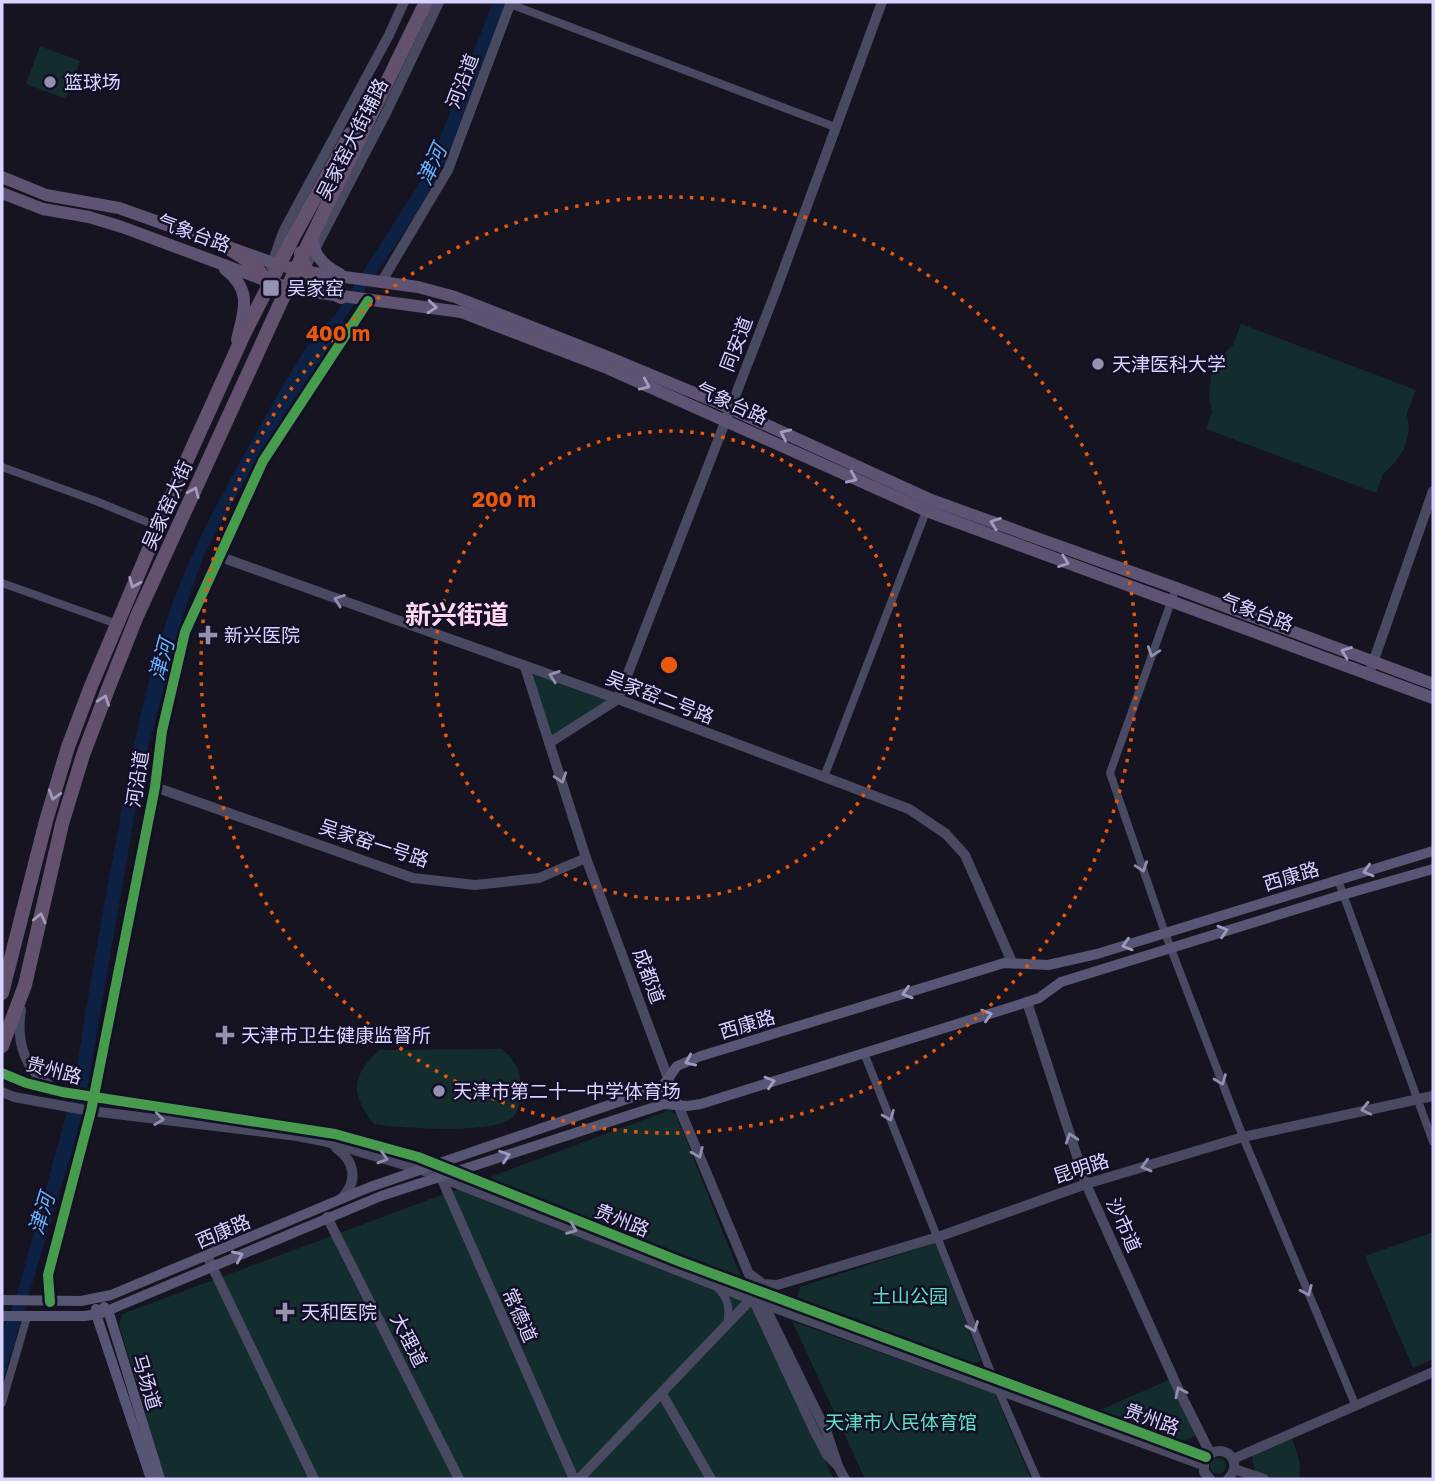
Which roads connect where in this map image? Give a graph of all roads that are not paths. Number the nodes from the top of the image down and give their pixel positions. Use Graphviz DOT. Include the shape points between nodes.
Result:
graph roads {
  1 [pos="404,2"];
  2 [pos="417,2"];
  3 [pos="426,2"];
  4 [pos="439,2"];
  5 [pos="882,2"];
  6 [pos="511,3"];
  7 [pos="362,122"];
  8 [pos="835,127"];
  9 [pos="329,173"];
  10 [pos="2,177"];
  11 [pos="2,193"];
  12 [pos="319,220"];
  13 [pos="228,248"];
  14 [pos="315,250"];
  15 [pos="216,262"];
  16 [pos="278,262"];
  17 [pos="302,264"];
  18 [pos="253,265"];
  19 [pos="347,277"];
  20 [pos="379,281"];
  21 [pos="268,283"];
  22 [pos="288,287"];
  23 [pos="341,297"];
  24 [pos="366,300"];
  25 [pos="266,333"];
  26 [pos="231,363"];
  27 [pos="728,415"];
  28 [pos="2,467"];
  29 [pos="1433,491"];
  30 [pos="929,505"];
  31 [pos="147,522"];
  32 [pos="218,556"];
  33 [pos="2,583"];
  34 [pos="1176,588"];
  35 [pos="1171,601"];
  36 [pos="117,624"];
  37 [pos="525,667"];
  38 [pos="1371,668"];
  39 [pos="1433,684"];
  40 [pos="1433,698"];
  41 [pos="618,699"];
  42 [pos="549,743"];
  43 [pos="824,777"];
  44 [pos="155,787"];
  45 [pos="1433,851"];
  46 [pos="586,858"];
  47 [pos="1433,869"];
  48 [pos="1338,880"];
  49 [pos="1342,895"];
  50 [pos="1165,933"];
  51 [pos="1171,947"];
  52 [pos="1012,962"];
  53 [pos="24,985"];
  54 [pos="2,993"];
  55 [pos="1027,1002"];
  56 [pos="6,1029"];
  57 [pos="2,1046"];
  58 [pos="864,1053"];
  59 [pos="2,1073"];
  60 [pos="669,1080"];
  61 [pos="62,1092"];
  62 [pos="2,1093"];
  63 [pos="1433,1096"];
  64 [pos="93,1098"];
  65 [pos="1417,1098"];
  66 [pos="678,1105"];
  67 [pos="91,1111"];
  68 [pos="1243,1138"];
  69 [pos="323,1141"];
  70 [pos="1433,1142"];
  71 [pos="440,1165"];
  72 [pos="422,1170"];
  73 [pos="458,1172"];
  74 [pos="440,1177"];
  75 [pos="1086,1184"];
  76 [pos="340,1201"];
  77 [pos="327,1217"];
  78 [pos="939,1237"];
  79 [pos="210,1261"];
  80 [pos="748,1272"];
  81 [pos="714,1284"];
  82 [pos="755,1295"];
  83 [pos="2,1300"];
  84 [pos="130,1300"];
  85 [pos="50,1302"];
  86 [pos="764,1303"];
  87 [pos="101,1309"];
  88 [pos="791,1313"];
  89 [pos="2,1316"];
  90 [pos="27,1317"];
  91 [pos="726,1326"];
  92 [pos="779,1334"];
  93 [pos="109,1335"];
  94 [pos="1433,1372"];
  95 [pos="994,1380"];
  96 [pos="999,1391"];
  97 [pos="662,1394"];
  98 [pos="2,1403"];
  99 [pos="1355,1404"];
  100 [pos="1206,1458"];
  101 [pos="838,1466"];
  102 [pos="1233,1472"];
  103 [pos="1206,1478"];
  104 [pos="151,1479"];
  105 [pos="160,1479"];
  106 [pos="314,1479"];
  107 [pos="459,1479"];
  108 [pos="576,1479"];
  109 [pos="711,1479"];
  110 [pos="845,1479"];
  111 [pos="1037,1479"];
  112 [pos="1264,1479"];
  1 -- 16 [label="street, 吴家窑大街辅路" via="283,232"];
  2 -- 7 [label="highway, 吴家窑大街"];
  3 -- 7 [label="highway, 吴家窑大街"];
  4 -- 14 [label="street, 吴家窑大街辅路"];
  5 -- 8 [label="street, 同安道"];
  6 -- 8 [label="street"];
  6 -- 20 [label="street, 河沿道" via="448,170"];
  7 -- 9 [label="highway, 吴家窑大街"];
  7 -- 12 [label="highway, 吴家窑大街"];
  8 -- 27 [label="street, 同安道"];
  9 -- 16 [label="highway, 吴家窑大街"];
  9 -- 17 [label="highway"];
  10 -- 13 [label="main road, 气象台路" via="46,195 119,208"];
  11 -- 15 [label="main road, 气象台路" via="43,209 122,227"];
  12 -- 14 [label="main road"];
  12 -- 17 [label="highway, 吴家窑大街"];
  13 -- 16 [label="main road, 气象台路"];
  13 -- 18 [label="highway"];
  14 -- 17 [label="street, 吴家窑大街辅路"];
  14 -- 19 [label="main road" via="325,264"];
  15 -- 18 [label="main road"];
  15 -- 21 [label="main road, 气象台路"];
  15 -- 26 [label="main road" via="235,277 245,297"];
  16 -- 17 [label="main road"];
  16 -- 17 [label="main road, 气象台路"];
  16 -- 18 [label="main road"];
  16 -- 21 [label="highway, 吴家窑大街"];
  17 -- 19 [label="main road, 气象台路"];
  17 -- 22 [label="highway, 吴家窑大街"];
  17 -- 23 [label="highway"];
  18 -- 21 [label="highway"];
  19 -- 20 [label="main road, 气象台路"];
  20 -- 27 [label="main road, 气象台路" via="454,297 608,357"];
  21 -- 22 [label="main road, 气象台路"];
  21 -- 25 [label="highway"];
  21 -- 26 [label="highway, 吴家窑大街"];
  22 -- 23 [label="main road, 气象台路"];
  22 -- 25 [label="highway, 吴家窑大街"];
  23 -- 24 [label="main road, 气象台路"];
  24 -- 27 [label="main road, 气象台路, one-way" via="461,312"];
  24 -- 32 [label="street, 河沿道" via="263,461"];
  53 -- 25 [label="highway, 吴家窑大街, one-way" via="62,824 87,744 138,616"];
  26 -- 36 [label="highway, 吴家窑大街, one-way"];
  27 -- 30 [label="main road, 气象台路"];
  27 -- 41 [label="street, 同安道"];
  28 -- 31 [label="street"];
  29 -- 38 [label="street"];
  34 -- 30 [label="main road, 气象台路, one-way"];
  30 -- 35 [label="main road, 气象台路, one-way"];
  30 -- 43 [label="street"];
  37 -- 32 [label="street, 吴家窑二号路, one-way"];
  32 -- 44 [label="street, 河沿道" via="185,632 162,731"];
  33 -- 36 [label="street"];
  34 -- 35 [label="street"];
  38 -- 34 [label="main road, 气象台路, one-way"];
  35 -- 38 [label="main road, 气象台路"];
  35 -- 50 [label="street, one-way" via="1110,773"];
  36 -- 54 [label="highway, 吴家窑大街, one-way" via="68,747"];
  41 -- 37 [label="street, 吴家窑二号路, one-way"];
  37 -- 42 [label="street, 成都道"];
  38 -- 39 [label="main road, 气象台路"];
  38 -- 40 [label="main road, 气象台路"];
  41 -- 42 [label="street"];
  41 -- 43 [label="street, 吴家窑二号路"];
  42 -- 46 [label="street, 成都道, one-way"];
  43 -- 52 [label="street, 吴家窑二号路" via="909,809 946,834 970,864"];
  44 -- 46 [label="street, 吴家窑一号路" via="413,878 475,885 539,878"];
  44 -- 64 [label="street, 河沿道"];
  45 -- 48 [label="main road, 西康路, one-way"];
  46 -- 60 [label="street, 成都道"];
  47 -- 49 [label="main road, 西康路"];
  48 -- 49 [label="street"];
  48 -- 50 [label="main road, 西康路"];
  51 -- 49 [label="main road, 西康路, one-way"];
  49 -- 65 [label="street"];
  50 -- 51 [label="street"];
  50 -- 52 [label="main road, 西康路, one-way" via="1048,965"];
  51 -- 55 [label="main road, 西康路" via="1061,982"];
  51 -- 68 [label="street, one-way"];
  52 -- 60 [label="main road, 西康路, one-way" via="701,1056 677,1066"];
  53 -- 56 [label="highway, 吴家窑大街"];
  53 -- 61 [label="street" via="19,1038 25,1058 42,1080"];
  58 -- 55 [label="main road, 西康路, one-way"];
  75 -- 55 [label="street, 沙市道, one-way"];
  56 -- 57 [label="highway, 吴家窑大街"];
  66 -- 58 [label="main road, 西康路, one-way" via="701,1104"];
  58 -- 78 [label="street, one-way"];
  59 -- 61 [label="street, 贵州路"];
  60 -- 66 [label="street, 成都道"];
  60 -- 71 [label="main road, 西康路" via="657,1089"];
  61 -- 64 [label="street, 贵州路"];
  62 -- 67 [label="street, 贵州路"];
  63 -- 65 [label="street, 昆明路"];
  64 -- 67 [label="street, 河沿道"];
  64 -- 71 [label="street, 贵州路" via="335,1134"];
  65 -- 68 [label="street, 昆明路, one-way"];
  65 -- 70 [label="street"];
  73 -- 66 [label="main road, 西康路, one-way" via="664,1104"];
  66 -- 80 [label="street, 成都道, one-way"];
  67 -- 69 [label="street, 贵州路, one-way"];
  67 -- 85 [label="street, 河沿道" via="48,1275"];
  68 -- 75 [label="street, 昆明路, one-way"];
  68 -- 99 [label="street, one-way"];
  69 -- 72 [label="street, 贵州路, one-way"];
  69 -- 76 [label="street" via="344,1154 353,1171 353,1183"];
  71 -- 72 [label="main road, 西康路"];
  71 -- 73 [label="street, 贵州路"];
  71 -- 74 [label="street, 常德道"];
  72 -- 74 [label="street, 贵州路"];
  72 -- 76 [label="main road, 西康路"];
  73 -- 74 [label="main road, 西康路"];
  73 -- 82 [label="street, 贵州路"];
  74 -- 77 [label="main road, 西康路"];
  74 -- 81 [label="street, 贵州路, one-way"];
  74 -- 108 [label="street, 常德道"];
  75 -- 78 [label="street, 昆明路"];
  100 -- 75 [label="street, 沙市道, one-way"];
  76 -- 79 [label="main road, 西康路"];
  79 -- 77 [label="main road, 西康路, one-way"];
  77 -- 107 [label="street, 大理道"];
  78 -- 80 [label="street, 昆明路" via="777,1285 763,1284"];
  78 -- 95 [label="street, one-way"];
  79 -- 84 [label="main road, 西康路"];
  79 -- 87 [label="main road, 西康路" via="182,1266 111,1295"];
  79 -- 106 [label="street"];
  80 -- 82 [label="street, 成都道"];
  81 -- 82 [label="street, 贵州路"];
  81 -- 91 [label="street" via="728,1304"];
  82 -- 86 [label="street, 贵州路"];
  82 -- 91 [label="street"];
  82 -- 95 [label="street, 贵州路"];
  82 -- 101 [label="street, 成都道" via="827,1455"];
  83 -- 85 [label="main road"];
  84 -- 87 [label="main road, 西康路"];
  84 -- 93 [label="main road" via="116,1313"];
  85 -- 87 [label="main road"];
  86 -- 88 [label="street, 贵州路"];
  86 -- 92 [label="street, 成都道"];
  87 -- 90 [label="main road"];
  87 -- 93 [label="main road, 马场道"];
  88 -- 92 [label="street" via="782,1320"];
  88 -- 96 [label="street, 贵州路"];
  89 -- 90 [label="main road"];
  90 -- 93 [label="main road" via="85,1323"];
  90 -- 98 [label="street"];
  91 -- 97 [label="street"];
  92 -- 101 [label="street, 成都道"];
  93 -- 104 [label="main road, 马场道"];
  93 -- 105 [label="main road, 马场道"];
  94 -- 99 [label="street"];
  95 -- 96 [label="street"];
  95 -- 100 [label="street, 贵州路"];
  96 -- 100 [label="street, 贵州路"];
  96 -- 111 [label="street"];
  97 -- 108 [label="street"];
  97 -- 109 [label="street"];
  99 -- 102 [label="street"];
  100 -- 102 [label="street, 贵州路" via="1220,1451"];
  100 -- 103 [label="street"];
  101 -- 110 [label="street, 成都道"];
  102 -- 112 [label="street, 贵州路"];
}
